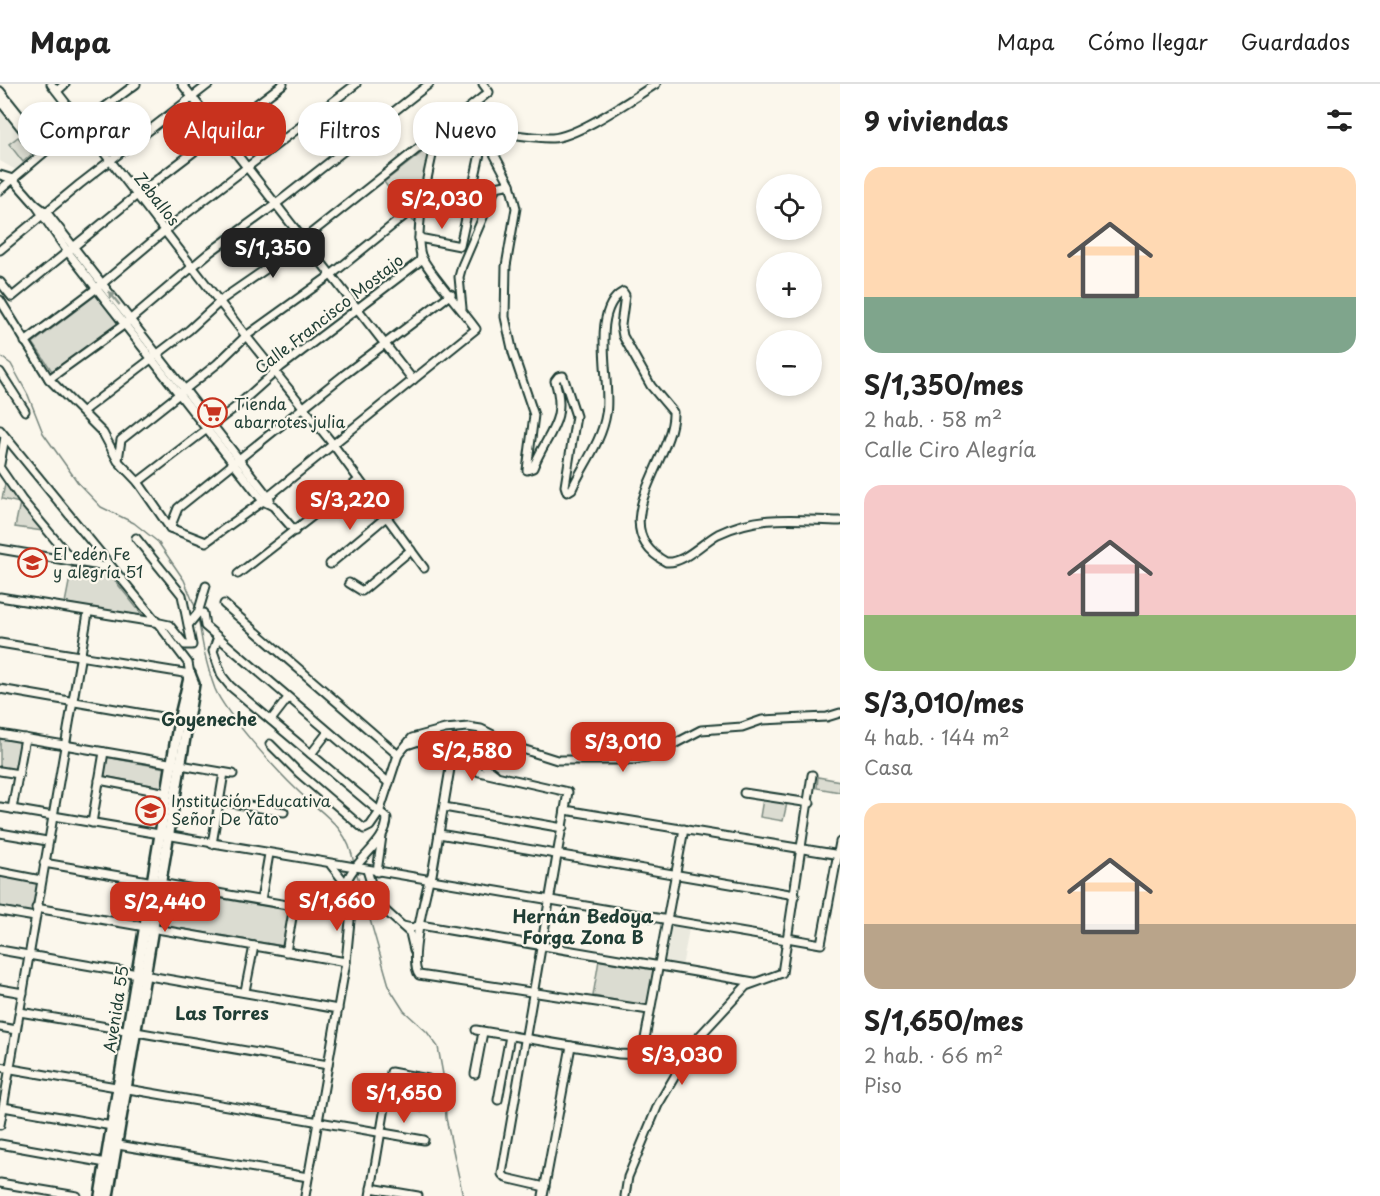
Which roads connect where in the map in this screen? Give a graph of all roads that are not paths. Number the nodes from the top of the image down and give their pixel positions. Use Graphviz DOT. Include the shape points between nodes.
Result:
graph roads {
  1 [pos="51,84"];
  2 [pos="65,84"];
  3 [pos="136,84"];
  4 [pos="182,84"];
  5 [pos="209,84"];
  6 [pos="283,84"];
  7 [pos="356,84"];
  8 [pos="429,84"];
  9 [pos="483,84"];
  10 [pos="656,84"];
  11 [pos="0,91"];
  12 [pos="57,91"];
  13 [pos="192,97"];
  14 [pos="0,101"];
  15 [pos="66,102"];
  16 [pos="112,102"];
  17 [pos="196,102"];
  18 [pos="260,102"];
  19 [pos="476,102"];
  20 [pos="18,116"];
  21 [pos="18,122"];
  22 [pos="518,135"];
  23 [pos="413,154"];
  24 [pos="40,156"];
  25 [pos="107,156"];
  26 [pos="189,156"];
  27 [pos="238,156"];
  28 [pos="433,156"];
  29 [pos="477,156"];
  30 [pos="495,156"];
  31 [pos="110,160"];
  32 [pos="247,168"];
  33 [pos="0,175"];
  34 [pos="14,179"];
  35 [pos="510,183"];
  36 [pos="0,190"];
  37 [pos="137,195"];
  38 [pos="276,204"];
  39 [pos="44,215"];
  40 [pos="404,216"];
  41 [pos="165,230"];
  42 [pos="419,238"];
  43 [pos="303,239"];
  44 [pos="0,250"];
  45 [pos="71,250"];
  46 [pos="421,256"];
  47 [pos="192,266"];
  48 [pos="331,274"];
  49 [pos="0,282"];
  50 [pos="100,286"];
  51 [pos="451,294"];
  52 [pos="0,300"];
  53 [pos="219,302"];
  54 [pos="462,308"];
  55 [pos="358,310"];
  56 [pos="128,321"];
  57 [pos="246,336"];
  58 [pos="25,342"];
  59 [pos="386,345"];
  60 [pos="155,357"];
  61 [pos="0,372"];
  62 [pos="274,372"];
  63 [pos="49,379"];
  64 [pos="413,380"];
  65 [pos="182,392"];
  66 [pos="303,407"];
  67 [pos="25,411"];
  68 [pos="83,411"];
  69 [pos="210,427"];
  70 [pos="0,430"];
  71 [pos="5,437"];
  72 [pos="332,443"];
  73 [pos="1,454"];
  74 [pos="118,461"];
  75 [pos="238,462"];
  76 [pos="0,466"];
  77 [pos="359,480"];
  78 [pos="138,482"];
  79 [pos="266,498"];
  80 [pos="386,517"];
  81 [pos="840,521"];
  82 [pos="170,528"];
  83 [pos="295,531"];
  84 [pos="136,538"];
  85 [pos="0,549"];
  86 [pos="411,550"];
  87 [pos="74,561"];
  88 [pos="330,564"];
  89 [pos="112,568"];
  90 [pos="424,568"];
  91 [pos="238,574"];
  92 [pos="349,583"];
  93 [pos="206,585"];
  94 [pos="0,597"];
  95 [pos="224,604"];
  96 [pos="88,613"];
  97 [pos="198,613"];
  98 [pos="156,624"];
  99 [pos="189,624"];
  100 [pos="218,637"];
  101 [pos="0,643"];
  102 [pos="80,656"];
  103 [pos="190,675"];
  104 [pos="0,689"];
  105 [pos="288,698"];
  106 [pos="71,701"];
  107 [pos="840,713"];
  108 [pos="179,720"];
  109 [pos="271,720"];
  110 [pos="328,732"];
  111 [pos="0,734"];
  112 [pos="25,738"];
  113 [pos="270,744"];
  114 [pos="64,745"];
  115 [pos="407,745"];
  116 [pos="104,752"];
  117 [pos="311,754"];
  118 [pos="398,755"];
  119 [pos="451,760"];
  120 [pos="176,764"];
  121 [pos="0,771"];
  122 [pos="224,773"];
  123 [pos="19,774"];
  124 [pos="233,774"];
  125 [pos="812,775"];
  126 [pos="99,780"];
  127 [pos="388,783"];
  128 [pos="167,793"];
  129 [pos="744,793"];
  130 [pos="220,801"];
  131 [pos="810,803"];
  132 [pos="0,807"];
  133 [pos="444,807"];
  134 [pos="12,809"];
  135 [pos="565,810"];
  136 [pos="284,812"];
  137 [pos="379,813"];
  138 [pos="52,816"];
  139 [pos="92,823"];
  140 [pos="563,828"];
  141 [pos="684,829"];
  142 [pos="382,832"];
  143 [pos="0,833"];
  144 [pos="440,834"];
  145 [pos="164,835"];
  146 [pos="47,841"];
  147 [pos="840,842"];
  148 [pos="212,844"];
  149 [pos="803,849"];
  150 [pos="269,854"];
  151 [pos="558,854"];
  152 [pos="839,855"];
  153 [pos="44,863"];
  154 [pos="331,865"];
  155 [pos="355,868"];
  156 [pos="367,870"];
  157 [pos="0,872"];
  158 [pos="377,872"];
  159 [pos="677,874"];
  160 [pos="41,880"];
  161 [pos="429,880"];
  162 [pos="156,882"];
  163 [pos="346,885"];
  164 [pos="795,895"];
  165 [pos="261,900"];
  166 [pos="549,900"];
  167 [pos="294,906"];
  168 [pos="0,911"];
  169 [pos="36,912"];
  170 [pos="351,916"];
  171 [pos="669,921"];
  172 [pos="420,925"];
  173 [pos="403,926"];
  174 [pos="148,928"];
  175 [pos="787,939"];
  176 [pos="254,946"];
  177 [pos="540,946"];
  178 [pos="0,950"];
  179 [pos="286,952"];
  180 [pos="29,955"];
  181 [pos="415,955"];
  182 [pos="346,962"];
  183 [pos="660,966"];
  184 [pos="141,974"];
  185 [pos="754,982"];
  186 [pos="0,989"];
  187 [pos="245,991"];
  188 [pos="532,991"];
  189 [pos="23,993"];
  190 [pos="338,1008"];
  191 [pos="649,1010"];
  192 [pos="20,1012"];
  193 [pos="0,1027"];
  194 [pos="16,1030"];
  195 [pos="131,1030"];
  196 [pos="510,1036"];
  197 [pos="525,1039"];
  198 [pos="571,1046"];
  199 [pos="328,1065"];
  200 [pos="0,1066"];
  201 [pos="10,1068"];
  202 [pos="475,1074"];
  203 [pos="428,1079"];
  204 [pos="122,1088"];
  205 [pos="498,1100"];
  206 [pos="3,1107"];
  207 [pos="318,1121"];
  208 [pos="0,1125"];
  209 [pos="112,1126"];
  210 [pos="380,1132"];
  211 [pos="424,1140"];
  212 [pos="0,1144"];
  213 [pos="113,1144"];
  214 [pos="106,1162"];
  215 [pos="308,1177"];
  216 [pos="0,1183"];
  217 [pos="545,1187"];
  218 [pos="370,1192"];
  219 [pos="77,1196"];
  220 [pos="100,1196"];
  221 [pos="108,1196"];
  222 [pos="305,1196"];
  223 [pos="418,1196"];
  224 [pos="543,1196"];
  225 [pos="625,1196"];
  1 -- 12 [label="street, Zeballos"];
  2 -- 12 [label="street"];
  3 -- 16 [label="street"];
  4 -- 13 [label="street"];
  5 -- 13 [label="street"];
  6 -- 18 [label="street"];
  7 -- 32 [label="street"];
  8 -- 38 [label="street"];
  9 -- 19 [label="street" via="489,92"];
  10 -- 22 [label="street" via="569,134 554,138"];
  11 -- 20 [label="street"];
  12 -- 15 [label="street, Zeballos"];
  13 -- 17 [label="street"];
  13 -- 31 [label="street"];
  14 -- 21 [label="street"];
  23 -- 43 [label="street"];
  24 -- 34 [label="street"];
  25 -- 31 [label="street, Zeballos"];
  26 -- 37 [label="street"];
  27 -- 32 [label="street"];
  28 -- 42 [label="street"];
  29 -- 42 [label="street" via="460,246"];
  30 -- 35 [label="street"];
  31 -- 37 [label="street, Zeballos"];
  31 -- 39 [label="street"];
  32 -- 38 [label="street"];
  32 -- 41 [label="street"];
  33 -- 34 [label="street"];
  34 -- 36 [label="street"];
  34 -- 39 [label="street"];
  35 -- 54 [label="street" via="496,187 474,233 459,277"];
  35 -- 81 [label="street" via="516,208 506,266 505,317 534,415 527,470 533,468 558,418 561,396 555,381 563,376 576,416 565,486 567,492 572,489 605,420 608,399 603,337 609,311 623,292 623,336 651,386 673,412 667,441 640,509 643,535 657,555 666,562 676,561 708,539 753,520"];
  37 -- 41 [label="street, Zeballos"];
  37 -- 45 [label="street"];
  38 -- 43 [label="street"];
  38 -- 47 [label="street"];
  39 -- 44 [label="street"];
  39 -- 45 [label="street"];
  40 -- 48 [label="street"];
  41 -- 47 [label="street, Zeballos"];
  41 -- 50 [label="street"];
  42 -- 46 [label="street"];
  43 -- 48 [label="street"];
  43 -- 53 [label="street"];
  45 -- 49 [label="street" via="12,297"];
  45 -- 50 [label="street"];
  46 -- 51 [label="street"];
  46 -- 55 [label="street, Calle Francisco Mostajo" via="420,261"];
  47 -- 53 [label="street, Zeballos"];
  47 -- 56 [label="street"];
  48 -- 55 [label="street"];
  48 -- 57 [label="street"];
  50 -- 56 [label="street"];
  50 -- 58 [label="street"];
  51 -- 54 [label="street"];
  51 -- 59 [label="street"];
  52 -- 58 [label="street"];
  53 -- 57 [label="street, Zeballos"];
  53 -- 60 [label="street"];
  54 -- 64 [label="street" via="476,329"];
  55 -- 59 [label="street"];
  55 -- 62 [label="street, Calle Francisco Mostajo"];
  56 -- 60 [label="street"];
  56 -- 63 [label="street"];
  57 -- 62 [label="street, Zeballos"];
  57 -- 65 [label="street"];
  58 -- 63 [label="street"];
  59 -- 64 [label="street"];
  59 -- 66 [label="street"];
  60 -- 65 [label="street"];
  60 -- 68 [label="street"];
  61 -- 67 [label="street"];
  62 -- 66 [label="street, Zeballos"];
  62 -- 69 [label="street, Calle Francisco Mostajo"];
  63 -- 68 [label="street"];
  64 -- 72 [label="street"];
  65 -- 69 [label="street"];
  65 -- 74 [label="street" via="121,440"];
  66 -- 72 [label="street, Zeballos"];
  66 -- 75 [label="street"];
  68 -- 74 [label="street" via="103,433"];
  69 -- 75 [label="street"];
  69 -- 78 [label="street, Calle Francisco Mostajo"];
  70 -- 71 [label="street"];
  71 -- 73 [label="street"];
  71 -- 89 [label="street"];
  72 -- 77 [label="street, Zeballos"];
  72 -- 79 [label="street"];
  73 -- 76 [label="street"];
  74 -- 78 [label="street"];
  75 -- 79 [label="street"];
  75 -- 82 [label="street" via="178,508"];
  76 -- 87 [label="street" via="22,500"];
  77 -- 80 [label="street, Zeballos"];
  77 -- 83 [label="street"];
  78 -- 82 [label="street"];
  79 -- 82 [label="street" via="206,542"];
  79 -- 83 [label="street"];
  80 -- 86 [label="street, Zeballos"];
  80 -- 88 [label="street"];
  83 -- 91 [label="street"];
  84 -- 99 [label="street" via="182,595"];
  85 -- 87 [label="street"];
  86 -- 90 [label="street, Zeballos"];
  86 -- 92 [label="street" via="362,591"];
  87 -- 89 [label="street"];
  89 -- 98 [label="street"];
  93 -- 97 [label="street"];
  94 -- 96 [label="street"];
  95 -- 118 [label="street"];
  96 -- 98 [label="street"];
  96 -- 102 [label="street"];
  97 -- 99 [label="street"];
  97 -- 100 [label="street" via="203,613 205,626"];
  98 -- 99 [label="street" via="169,625 189,646 193,641"];
  98 -- 103 [label="street" via="188,663"];
  100 -- 105 [label="street"];
  100 -- 109 [label="street" via="213,651 222,676"];
  101 -- 102 [label="street"];
  102 -- 103 [label="street"];
  102 -- 106 [label="street"];
  103 -- 108 [label="street, Avenida 55"];
  103 -- 120 [label="street, Avenida 55" via="194,684"];
  104 -- 106 [label="street"];
  105 -- 109 [label="street"];
  105 -- 110 [label="street"];
  106 -- 108 [label="street"];
  106 -- 114 [label="street"];
  107 -- 115 [label="street" via="701,730 647,758 633,760 557,760 468,727 422,735 412,738"];
  108 -- 120 [label="street, Avenida 55"];
  109 -- 117 [label="street"];
  110 -- 117 [label="street"];
  110 -- 127 [label="street"];
  111 -- 112 [label="street"];
  112 -- 114 [label="street"];
  112 -- 123 [label="street"];
  113 -- 137 [label="street" via="362,828 370,826"];
  114 -- 116 [label="street"];
  114 -- 138 [label="street"];
  115 -- 118 [label="street"];
  115 -- 119 [label="street" via="419,741 454,743"];
  116 -- 120 [label="street"];
  116 -- 126 [label="street"];
  117 -- 137 [label="street"];
  118 -- 127 [label="street"];
  119 -- 133 [label="street"];
  119 -- 135 [label="street" via="481,763 497,775 566,790"];
  120 -- 122 [label="street"];
  120 -- 128 [label="street, Avenida 55"];
  120 -- 145 [label="street, Avenida 55"];
  121 -- 123 [label="street"];
  122 -- 124 [label="street"];
  122 -- 130 [label="street"];
  123 -- 134 [label="street"];
  125 -- 131 [label="street"];
  126 -- 128 [label="street"];
  126 -- 139 [label="street"];
  127 -- 137 [label="street"];
  128 -- 145 [label="street, Avenida 55"];
  129 -- 131 [label="street"];
  130 -- 136 [label="street"];
  130 -- 148 [label="street"];
  131 -- 149 [label="street"];
  132 -- 134 [label="street"];
  133 -- 140 [label="street"];
  133 -- 144 [label="street"];
  134 -- 138 [label="street"];
  135 -- 140 [label="street"];
  135 -- 141 [label="street"];
  137 -- 142 [label="street" via="387,818"];
  138 -- 139 [label="street"];
  138 -- 146 [label="street"];
  139 -- 145 [label="street"];
  140 -- 151 [label="street"];
  141 -- 149 [label="street"];
  141 -- 159 [label="street"];
  142 -- 155 [label="street"];
  142 -- 158 [label="street"];
  143 -- 146 [label="street"];
  144 -- 151 [label="street"];
  144 -- 161 [label="street"];
  145 -- 148 [label="street"];
  145 -- 162 [label="street, Avenida 55"];
  146 -- 153 [label="street"];
  147 -- 152 [label="street"];
  148 -- 150 [label="street"];
  149 -- 152 [label="street"];
  149 -- 164 [label="street"];
  150 -- 154 [label="street"];
  150 -- 165 [label="street"];
  151 -- 159 [label="street"];
  151 -- 166 [label="street"];
  152 -- 175 [label="street" via="821,944"];
  153 -- 160 [label="street"];
  153 -- 162 [label="street"];
  154 -- 155 [label="street"];
  154 -- 163 [label="street"];
  155 -- 156 [label="street"];
  155 -- 163 [label="street"];
  156 -- 158 [label="street"];
  156 -- 173 [label="street" via="380,908"];
  157 -- 160 [label="street"];
  158 -- 161 [label="street"];
  159 -- 164 [label="street"];
  159 -- 171 [label="street"];
  160 -- 169 [label="street"];
  161 -- 166 [label="street"];
  161 -- 172 [label="street"];
  162 -- 165 [label="street"];
  162 -- 174 [label="street, Avenida 55"];
  163 -- 170 [label="street"];
  164 -- 175 [label="street"];
  165 -- 167 [label="street"];
  166 -- 171 [label="street"];
  166 -- 177 [label="street"];
  167 -- 170 [label="street"];
  167 -- 179 [label="street"];
  168 -- 169 [label="street"];
  169 -- 174 [label="street"];
  169 -- 180 [label="street"];
  170 -- 182 [label="street"];
  171 -- 175 [label="street"];
  171 -- 183 [label="street"];
  172 -- 173 [label="street"];
  172 -- 177 [label="street"];
  172 -- 181 [label="street"];
  173 -- 181 [label="street" via="410,933"];
  174 -- 176 [label="street"];
  174 -- 184 [label="street, Avenida 55"];
  175 -- 185 [label="street" via="782,973"];
  176 -- 179 [label="street"];
  176 -- 187 [label="street"];
  177 -- 183 [label="street"];
  177 -- 188 [label="street"];
  178 -- 180 [label="street"];
  179 -- 182 [label="street"];
  180 -- 184 [label="street"];
  180 -- 189 [label="street"];
  181 -- 188 [label="street" via="419,975"];
  182 -- 190 [label="street"];
  183 -- 185 [label="street"];
  183 -- 191 [label="street"];
  184 -- 187 [label="street"];
  184 -- 195 [label="street, Avenida 55"];
  185 -- 225 [label="street" via="709,1024 683,1060 656,1110 628,1177"];
  186 -- 189 [label="street"];
  187 -- 190 [label="street"];
  188 -- 191 [label="street"];
  188 -- 197 [label="street"];
  189 -- 192 [label="street"];
  190 -- 199 [label="street"];
  191 -- 198 [label="street" via="642,1055"];
  192 -- 194 [label="street"];
  192 -- 195 [label="street"];
  193 -- 194 [label="street"];
  194 -- 201 [label="street"];
  195 -- 199 [label="street"];
  195 -- 204 [label="street, Avenida 55"];
  196 -- 197 [label="street"];
  196 -- 202 [label="street" via="480,1031"];
  196 -- 205 [label="street"];
  197 -- 198 [label="street"];
  197 -- 217 [label="street" via="502,1174"];
  198 -- 217 [label="street"];
  199 -- 207 [label="street"];
  200 -- 201 [label="street"];
  201 -- 204 [label="street"];
  201 -- 206 [label="street"];
  203 -- 210 [label="street" via="391,1072"];
  204 -- 207 [label="street"];
  204 -- 209 [label="street, Avenida 55"];
  204 -- 213 [label="street, Avenida 55"];
  206 -- 208 [label="street"];
  206 -- 209 [label="street"];
  207 -- 210 [label="street"];
  207 -- 215 [label="street"];
  209 -- 213 [label="street, Avenida 55"];
  210 -- 211 [label="street"];
  210 -- 218 [label="street"];
  212 -- 214 [label="street"];
  213 -- 214 [label="street, Avenida 55"];
  213 -- 215 [label="street"];
  213 -- 221 [label="street, Avenida 55"];
  214 -- 220 [label="street, Avenida 55"];
  215 -- 222 [label="street"];
  216 -- 219 [label="street"];
  217 -- 224 [label="street"];
  218 -- 223 [label="street"];
}
